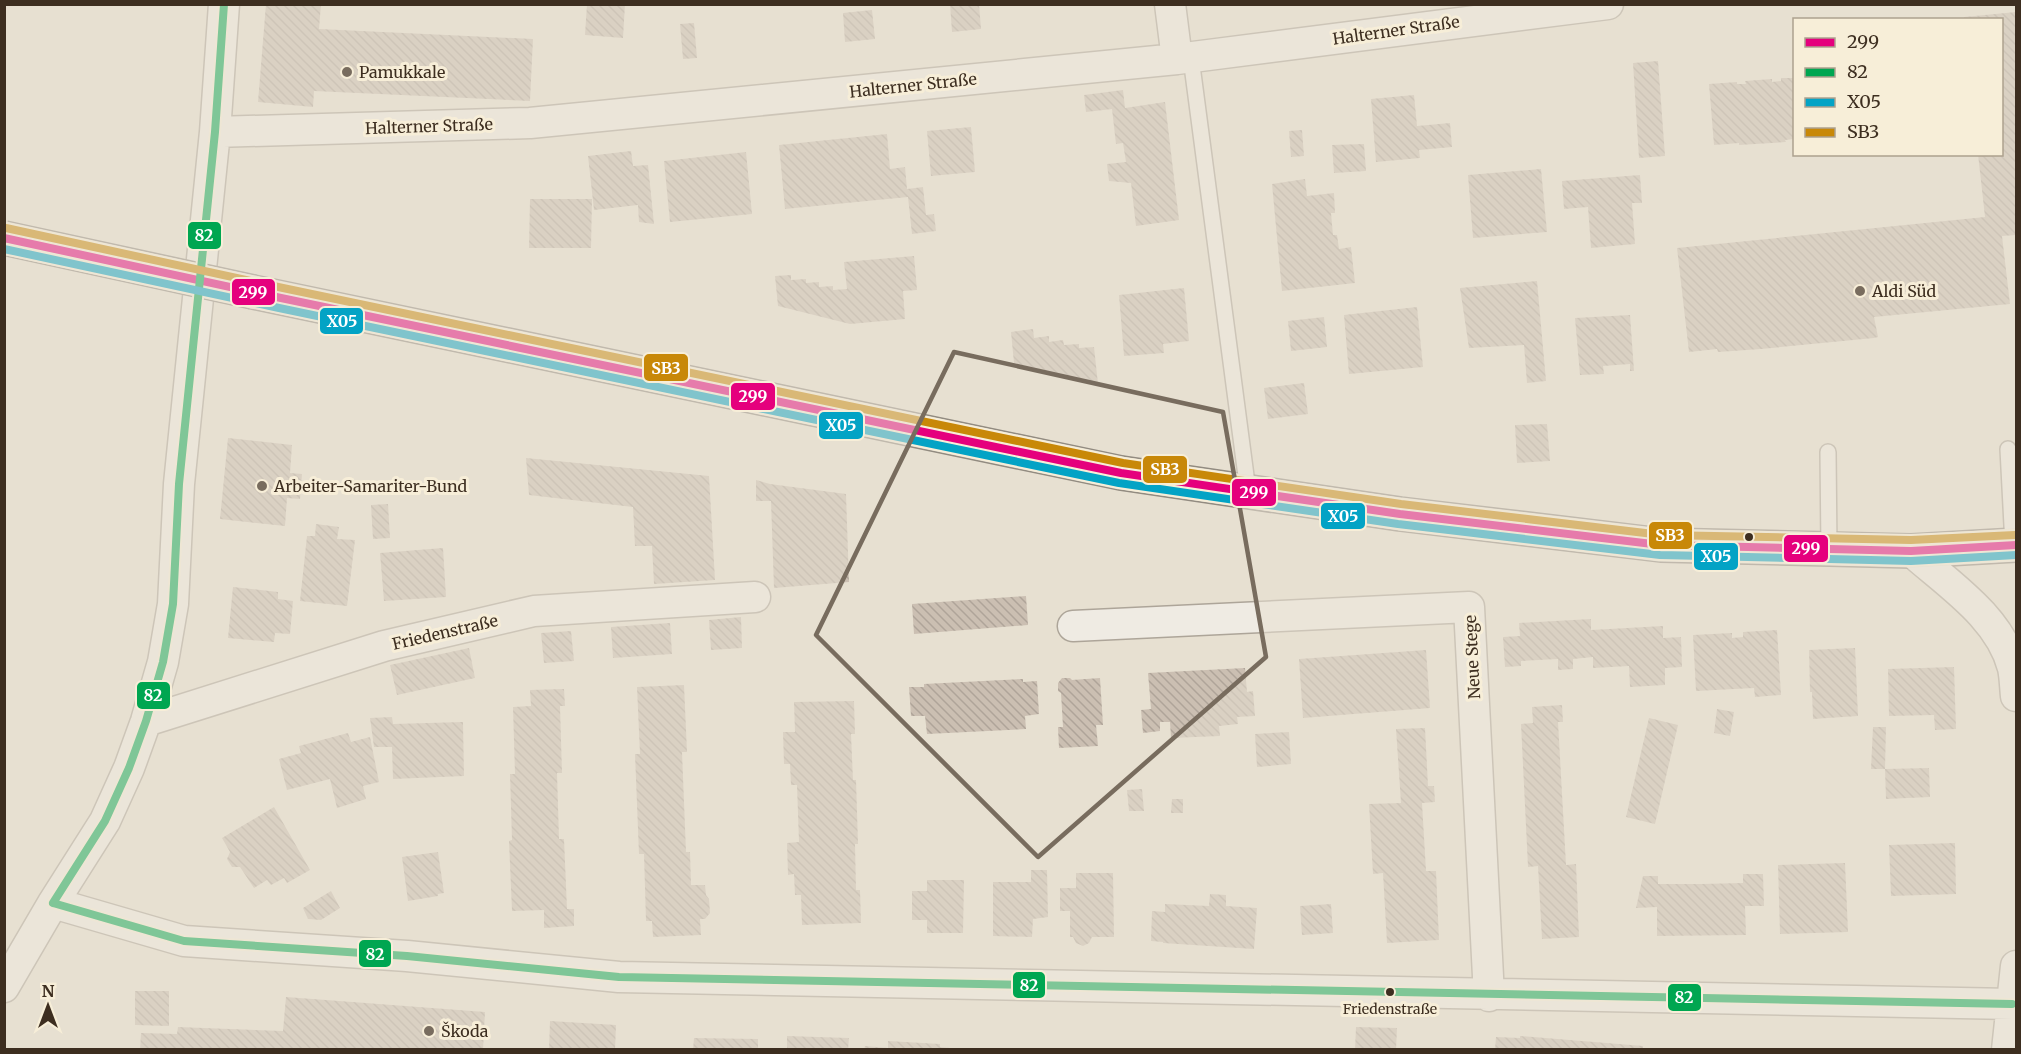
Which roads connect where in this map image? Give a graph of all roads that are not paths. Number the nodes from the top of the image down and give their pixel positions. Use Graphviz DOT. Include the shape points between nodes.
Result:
graph roads {
  1 [pos="225,4"];
  2 [pos="1170,4"];
  3 [pos="1608,4"];
  4 [pos="1184,58"];
  5 [pos="215,132"];
  6 [pos="4,238"];
  7 [pos="2008,449"];
  8 [pos="1828,452"];
  9 [pos="1248,492"];
  10 [pos="2015,545"];
  11 [pos="1829,549"];
  12 [pos="1911,551"];
  13 [pos="755,597"];
  14 [pos="1073,626"];
  15 [pos="2016,696"];
  16 [pos="146,721"];
  17 [pos="52,903"];
  18 [pos="2016,966"];
  19 [pos="4,987"];
  20 [pos="1489,996"];
  21 [pos="2012,1004"];
  22 [pos="2007,1050"];
  1 -- 5 [label="street"];
  2 -- 4 [label="street"];
  3 -- 4 [label="street, Halterner Straße"];
  4 -- 5 [label="street, Halterner Straße" via="530,123"];
  4 -- 9 [label="lane"];
  5 -- 16 [label="street" via="180,472 173,604 163,662"];
  6 -- 9 [label="main road, bridge" via="1121,473"];
  7 -- 10 [label="lane"];
  8 -- 11 [label="lane"];
  9 -- 11 [label="main road" via="1636,543"];
  10 -- 12 [label="main road"];
  11 -- 12 [label="main road"];
  12 -- 15 [label="street" via="1978,610 2000,637 2013,668"];
  13 -- 16 [label="street, Friedenstraße" via="534,611 384,646"];
  14 -- 20 [label="street, Neue Stege" via="1469,607"];
  16 -- 17 [label="street" via="105,821"];
  17 -- 19 [label="street"];
  17 -- 20 [label="street" via="184,941 407,956 619,977"];
  18 -- 21 [label="street"];
  20 -- 21 [label="street"];
  21 -- 22 [label="street"];
}
